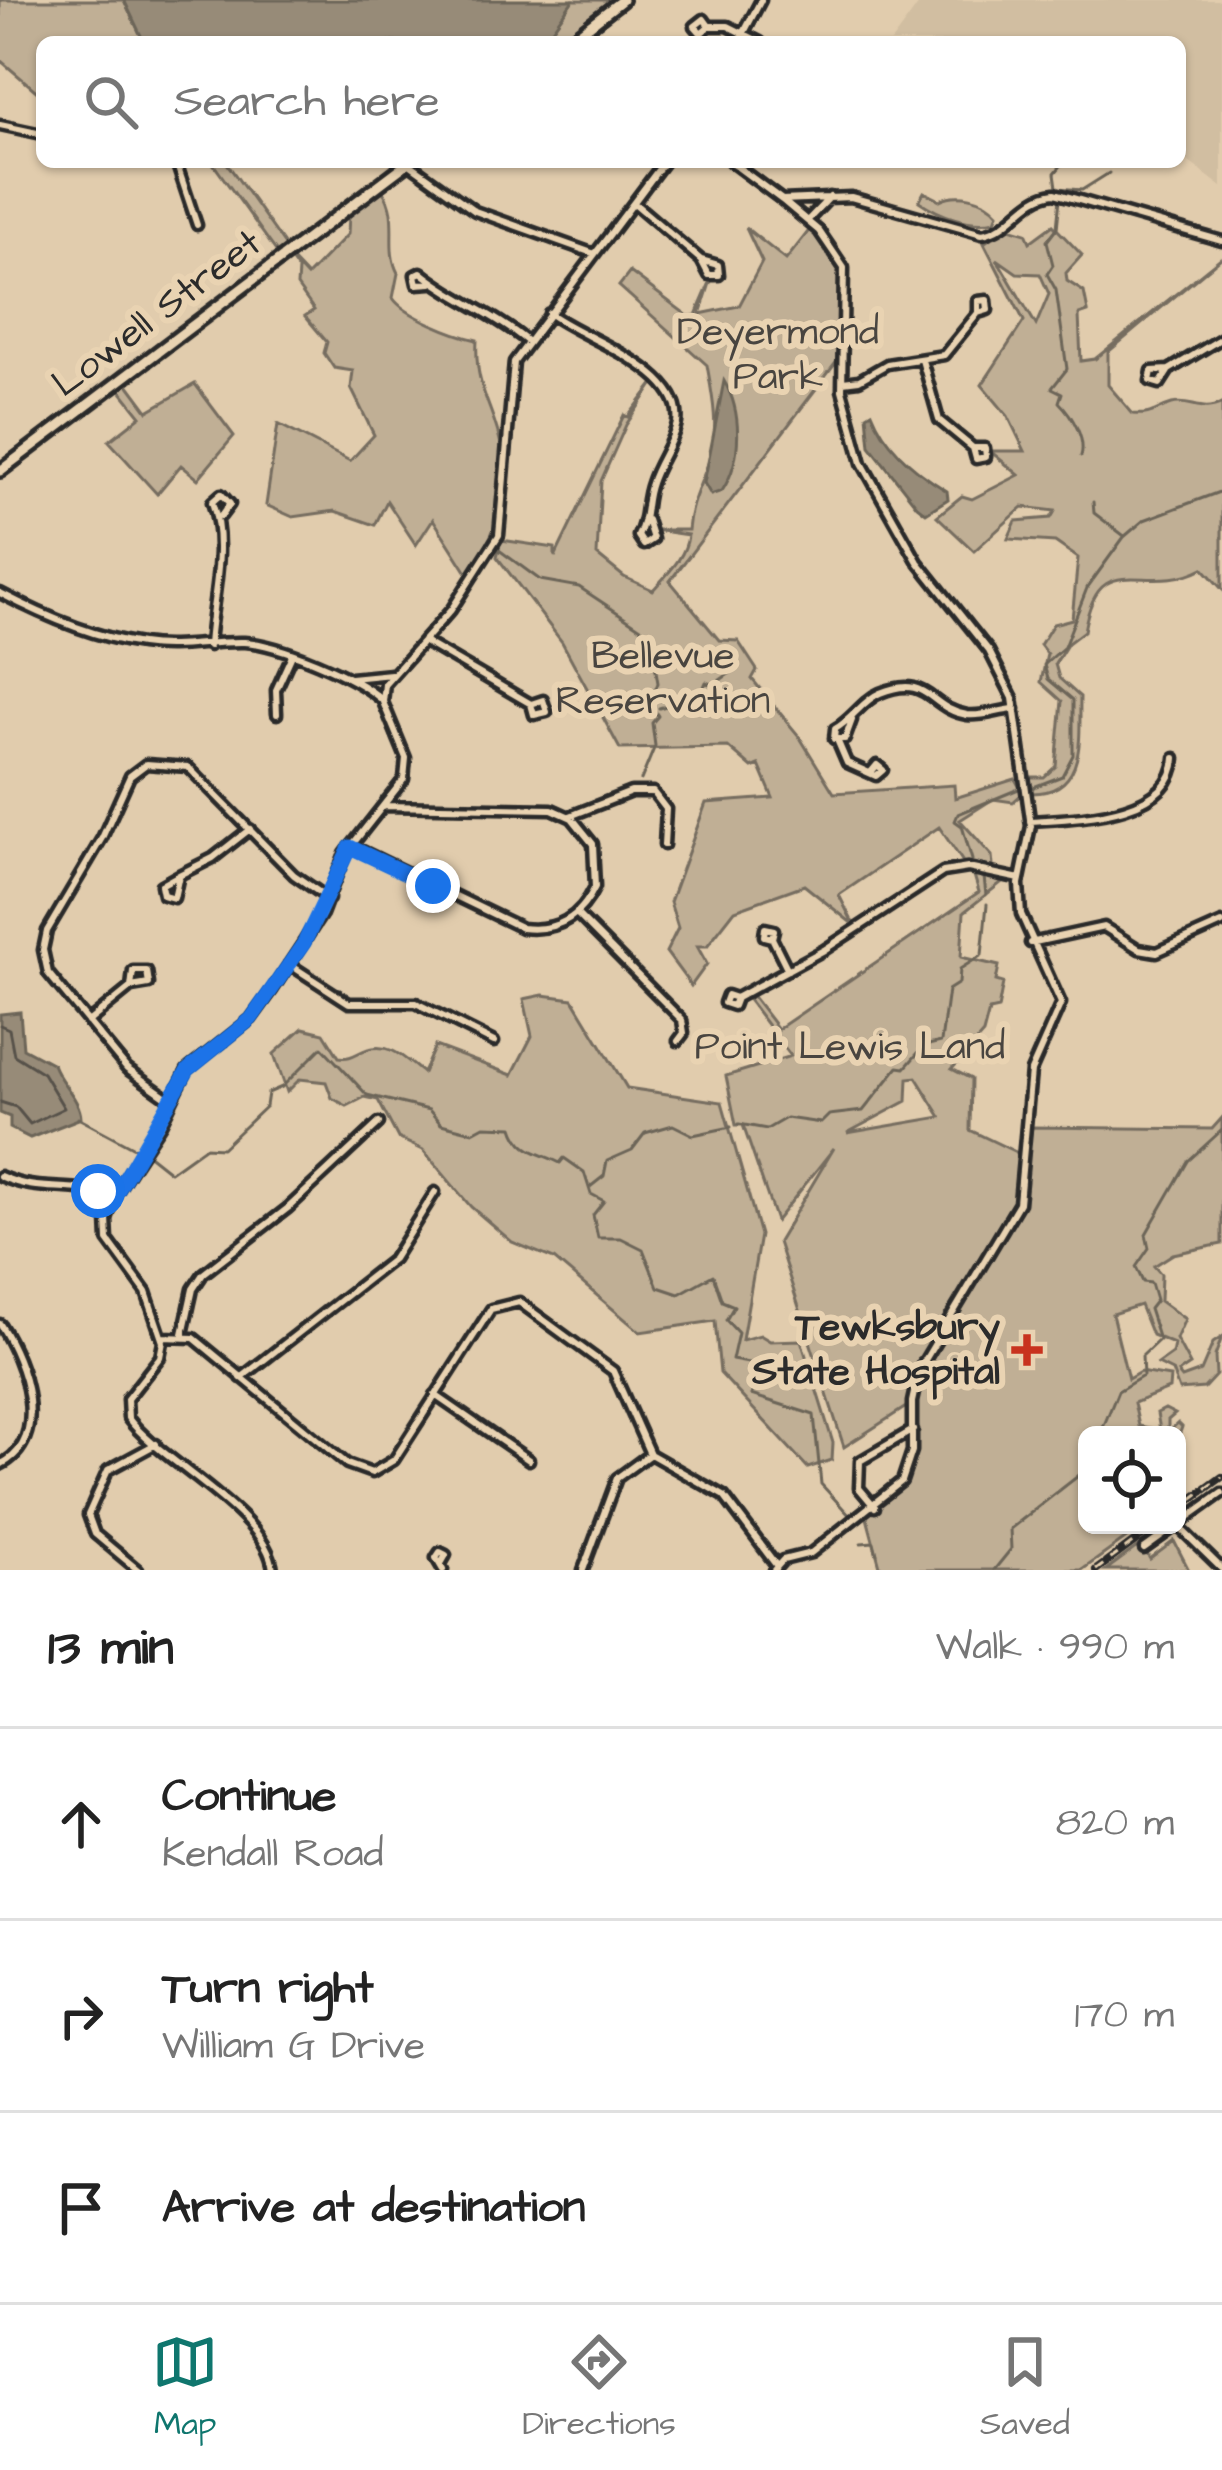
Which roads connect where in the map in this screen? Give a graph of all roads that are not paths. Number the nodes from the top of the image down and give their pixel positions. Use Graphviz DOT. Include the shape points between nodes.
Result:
graph roads {
  1 [pos="622,0"];
  2 [pos="761,0"];
  3 [pos="709,26"];
  4 [pos="743,33"];
  5 [pos="576,36"];
  6 [pos="742,36"];
  7 [pos="749,36"];
  8 [pos="0,125"];
  9 [pos="36,133"];
  10 [pos="178,168"];
  11 [pos="400,168"];
  12 [pos="416,168"];
  13 [pos="660,168"];
  14 [pos="739,168"];
  15 [pos="830,197"];
  16 [pos="782,200"];
  17 [pos="634,203"];
  18 [pos="808,220"];
  19 [pos="197,225"];
  20 [pos="1222,241"];
  21 [pos="595,254"];
  22 [pos="701,260"];
  23 [pos="431,283"];
  24 [pos="549,313"];
  25 [pos="978,314"];
  26 [pos="1222,338"];
  27 [pos="527,342"];
  28 [pos="922,360"];
  29 [pos="1169,370"];
  30 [pos="843,382"];
  31 [pos="973,448"];
  32 [pos="0,471"];
  33 [pos="220,516"];
  34 [pos="647,520"];
  35 [pos="0,592"];
  36 [pos="423,641"];
  37 [pos="209,646"];
  38 [pos="292,655"];
  39 [pos="391,674"];
  40 [pos="347,679"];
  41 [pos="383,702"];
  42 [pos="531,704"];
  43 [pos="1015,710"];
  44 [pos="277,714"];
  45 [pos="852,720"];
  46 [pos="838,742"];
  47 [pos="1175,758"];
  48 [pos="872,771"];
  49 [pos="384,806"];
  50 [pos="569,816"];
  51 [pos="1030,820"];
  52 [pos="250,829"];
  53 [pos="664,844"];
  54 [pos="352,846"];
  55 [pos="179,874"];
  56 [pos="1020,879"];
  57 [pos="329,899"];
  58 [pos="577,914"];
  59 [pos="1222,923"];
  60 [pos="772,938"];
  61 [pos="1030,943"];
  62 [pos="290,964"];
  63 [pos="788,970"];
  64 [pos="131,987"];
  65 [pos="736,998"];
  66 [pos="88,1022"];
  67 [pos="678,1041"];
  68 [pos="494,1042"];
  69 [pos="172,1101"];
  70 [pos="380,1123"];
  71 [pos="0,1176"];
  72 [pos="435,1192"];
  73 [pos="113,1199"];
  74 [pos="0,1324"];
  75 [pos="183,1334"];
  76 [pos="161,1337"];
  77 [pos="241,1378"];
  78 [pos="435,1395"];
  79 [pos="913,1430"];
  80 [pos="155,1444"];
  81 [pos="650,1454"];
  82 [pos="529,1460"];
  83 [pos="0,1465"];
  84 [pos="1222,1493"];
  85 [pos="874,1507"];
  86 [pos="1186,1519"];
  87 [pos="1166,1534"];
  88 [pos="1184,1534"];
  89 [pos="1144,1549"];
  90 [pos="1208,1564"];
  91 [pos="775,1567"];
  92 [pos="1222,1569"];
  93 [pos="138,1570"];
  94 [pos="273,1570"];
  95 [pos="584,1570"];
  1 -- 5 [label="main road"];
  2 -- 4 [label="street"];
  3 -- 4 [label="street"];
  4 -- 6 [label="street"];
  4 -- 7 [label="street"];
  8 -- 9 [label="street"];
  10 -- 19 [label="street"];
  11 -- 32 [label="main road, Lowell Street"];
  12 -- 21 [label="street" via="475,211"];
  13 -- 17 [label="street"];
  14 -- 16 [label="street"];
  15 -- 16 [label="street"];
  15 -- 18 [label="street"];
  15 -- 20 [label="street" via="982,234 1034,199 1061,193"];
  16 -- 18 [label="street"];
  17 -- 21 [label="street"];
  17 -- 22 [label="street"];
  18 -- 30 [label="street" via="845,275"];
  21 -- 24 [label="street"];
  23 -- 27 [label="street" via="496,315"];
  24 -- 27 [label="street"];
  24 -- 34 [label="street" via="625,354 670,394 677,422 651,480"];
  25 -- 28 [label="street" via="950,352"];
  26 -- 29 [label="street"];
  27 -- 36 [label="street" via="509,381 499,535"];
  28 -- 30 [label="street"];
  28 -- 31 [label="street" via="940,422"];
  30 -- 43 [label="street" via="851,438 876,492 933,585 997,664"];
  33 -- 37 [label="street" via="222,568"];
  35 -- 37 [label="street" via="123,640"];
  36 -- 39 [label="street"];
  36 -- 42 [label="street"];
  37 -- 38 [label="street" via="244,642"];
  38 -- 40 [label="street"];
  38 -- 44 [label="street" via="275,690"];
  39 -- 40 [label="street"];
  39 -- 41 [label="street"];
  40 -- 41 [label="street"];
  41 -- 49 [label="street" via="406,775"];
  43 -- 45 [label="street" via="964,715 926,689 907,687 873,697"];
  43 -- 51 [label="street"];
  45 -- 46 [label="street"];
  45 -- 46 [label="street" via="833,730"];
  46 -- 48 [label="street" via="850,766"];
  47 -- 51 [label="street" via="1162,787 1121,810"];
  49 -- 50 [label="street" via="541,807"];
  49 -- 54 [label="street"];
  50 -- 53 [label="street" via="652,792 666,809"];
  50 -- 58 [label="street" via="597,856 595,887"];
  51 -- 56 [label="street"];
  52 -- 55 [label="street"];
  52 -- 57 [label="street" via="304,885"];
  52 -- 66 [label="street" via="188,766 146,764 130,776 44,941 48,973"];
  54 -- 57 [label="street"];
  54 -- 58 [label="street" via="522,928 548,928"];
  56 -- 61 [label="street"];
  56 -- 63 [label="street" via="963,867 943,872"];
  57 -- 62 [label="street"];
  58 -- 67 [label="street" via="682,1021"];
  59 -- 61 [label="street" via="1157,952 1104,927"];
  60 -- 63 [label="street"];
  61 -- 79 [label="street" via="1061,1003 1030,1070 1022,1195 919,1370"];
  62 -- 68 [label="street" via="349,1004 416,1003"];
  62 -- 69 [label="street" via="251,1019 188,1070"];
  63 -- 65 [label="street"];
  64 -- 66 [label="street"];
  66 -- 69 [label="street" via="135,1077"];
  69 -- 73 [label="street"];
  70 -- 75 [label="street" via="203,1274"];
  71 -- 73 [label="street" via="37,1190 86,1188"];
  72 -- 77 [label="street" via="393,1259"];
  73 -- 76 [label="street" via="108,1240 146,1292"];
  74 -- 83 [label="street" via="24,1381 30,1421 19,1453"];
  75 -- 76 [label="street"];
  75 -- 77 [label="street"];
  76 -- 80 [label="street" via="160,1357 126,1405"];
  77 -- 78 [label="street" via="365,1472 394,1460"];
  78 -- 81 [label="street" via="491,1309 519,1302 613,1371"];
  78 -- 82 [label="street"];
  79 -- 85 [label="street" via="906,1473"];
  79 -- 85 [label="street" via="861,1460 859,1486"];
  80 -- 93 [label="street" via="108,1470 88,1515 95,1534"];
  80 -- 94 [label="street" via="242,1522"];
  81 -- 91 [label="street" via="724,1496"];
  81 -- 95 [label="street" via="616,1478"];
  84 -- 86 [label="street"];
  85 -- 91 [label="street" via="812,1553"];
  87 -- 89 [label="street"];
  88 -- 90 [label="street"];
  90 -- 92 [label="street"];
}
